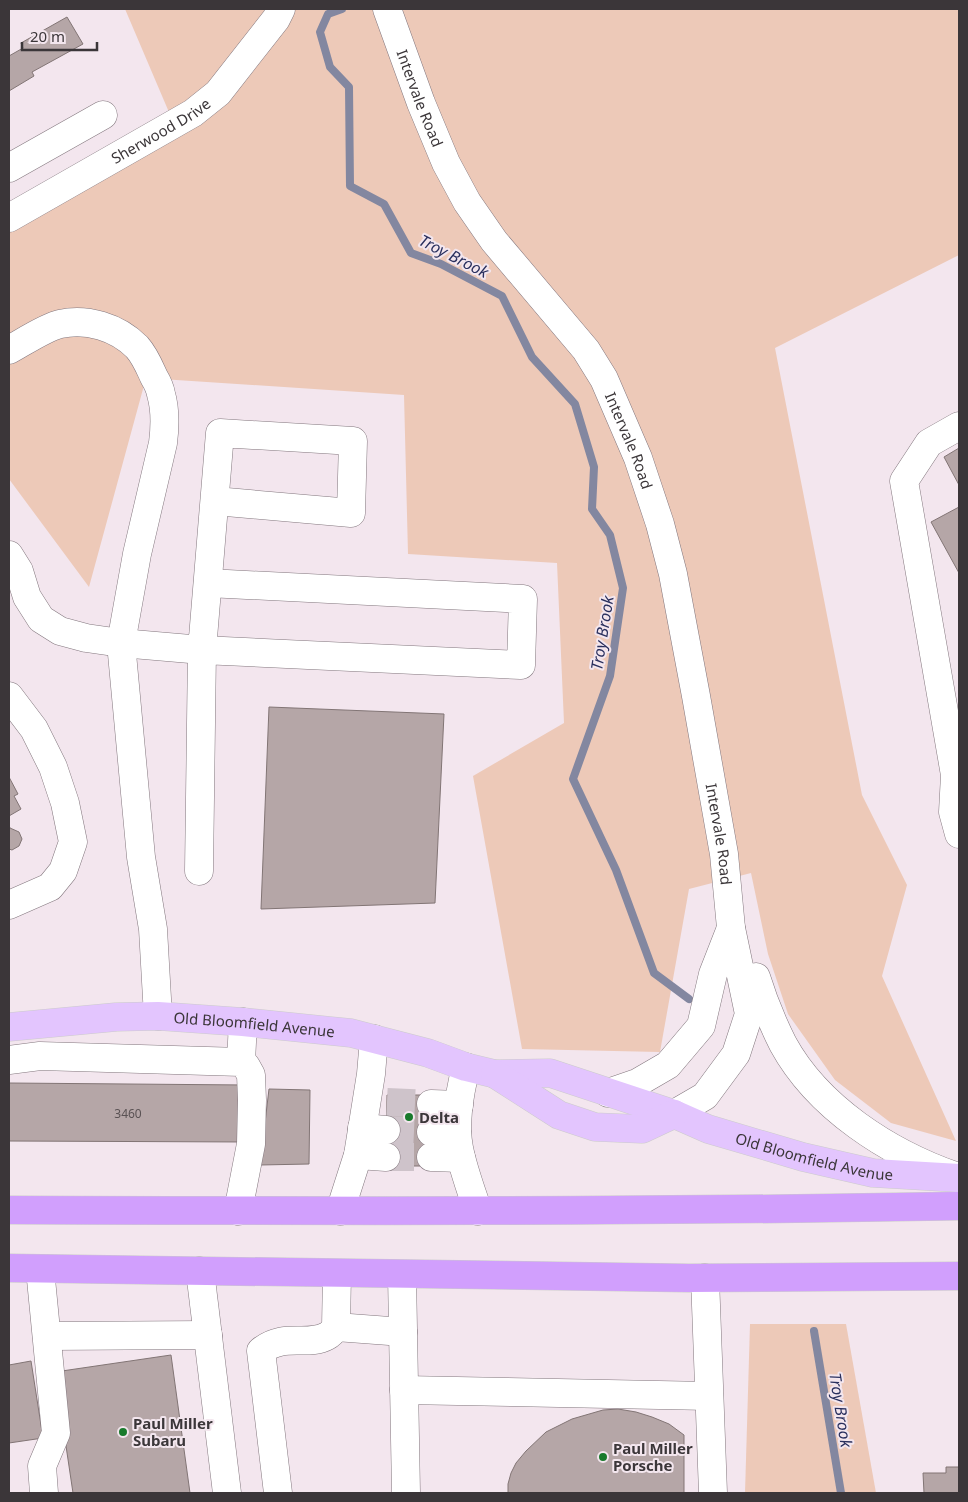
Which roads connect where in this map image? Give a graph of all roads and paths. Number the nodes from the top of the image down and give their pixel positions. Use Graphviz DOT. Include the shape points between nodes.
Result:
graph roads {
  1 [pos="282,9"];
  2 [pos="387,9"];
  3 [pos="103,115"];
  4 [pos="9,168"];
  5 [pos="9,218"];
  6 [pos="9,350"];
  7 [pos="959,426"];
  8 [pos="214,501"];
  9 [pos="9,555"];
  10 [pos="208,583"];
  11 [pos="121,644"];
  12 [pos="202,650"];
  13 [pos="9,696"];
  14 [pos="957,774"];
  15 [pos="959,834"];
  16 [pos="199,871"];
  17 [pos="728,891"];
  18 [pos="9,906"];
  19 [pos="731,928"];
  20 [pos="158,1016"];
  21 [pos="242,1022"];
  22 [pos="9,1027"];
  23 [pos="374,1039"];
  24 [pos="9,1060"];
  25 [pos="241,1062"];
  26 [pos="466,1067"];
  27 [pos="495,1074"];
  28 [pos="608,1093"];
  29 [pos="431,1104"];
  30 [pos="459,1105"];
  31 [pos="674,1114"];
  32 [pos="959,1177"];
  33 [pos="959,1206"];
  34 [pos="9,1210"];
  35 [pos="238,1211"];
  36 [pos="340,1211"];
  37 [pos="478,1211"];
  38 [pos="9,1268"];
  39 [pos="40,1269"];
  40 [pos="200,1271"];
  41 [pos="337,1274"];
  42 [pos="402,1275"];
  43 [pos="959,1276"];
  44 [pos="704,1278"];
  45 [pos="336,1327"];
  46 [pos="403,1332"];
  47 [pos="208,1335"];
  48 [pos="46,1336"];
  49 [pos="404,1390"];
  50 [pos="709,1396"];
  51 [pos="44,1493"];
  52 [pos="227,1493"];
  53 [pos="278,1493"];
  54 [pos="406,1493"];
  55 [pos="713,1493"];
  1 -- 5 [label="street, Sherwood Drive" via="218,92 193,113"];
  2 -- 17 [label="street, Intervale Road" via="442,154 467,202 494,241 586,350 604,379 638,458 673,574"];
  3 -- 4 [label="street"];
  6 -- 11 [label="street" via="58,324 88,323 108,328 136,347 147,361 161,392 165,426 163,444 136,554"];
  7 -- 14 [label="street" via="929,443 904,481"];
  8 -- 8 [label="street" via="220,433 353,441 351,513"];
  8 -- 10 [label="street"];
  9 -- 11 [label="street" via="41,620 60,631"];
  10 -- 12 [label="street"];
  10 -- 12 [label="street" via="522,599 521,665"];
  11 -- 12 [label="street"];
  11 -- 20 [label="street" via="141,857 153,929"];
  12 -- 16 [label="street"];
  13 -- 18 [label="street" via="34,729 53,767 73,842 63,871 50,887"];
  14 -- 15 [label="street" via="953,812"];
  17 -- 19 [label="street, Intervale Road"];
  17 -- 32 [label="street" via="765,1004 801,1071 825,1098 858,1126 893,1149"];
  19 -- 28 [label="street, Intervale Road" via="713,974 701,1026 668,1065 637,1084"];
  19 -- 31 [label="street, Intervale Road" via="749,1014 736,1054 705,1096"];
  20 -- 21 [label="main road, Old Bloomfield Avenue"];
  20 -- 22 [label="main road, Old Bloomfield Avenue"];
  21 -- 23 [label="main road, Old Bloomfield Avenue" via="351,1033"];
  21 -- 25 [label="street"];
  23 -- 26 [label="main road, Old Bloomfield Avenue"];
  23 -- 36 [label="street" via="371,1074 378,1138 358,1155"];
  24 -- 25 [label="street" via="40,1056"];
  25 -- 35 [label="street" via="251,1075 252,1100 251,1144"];
  26 -- 27 [label="main road, Old Bloomfield Avenue"];
  26 -- 30 [label="street"];
  27 -- 28 [label="main road, Old Bloomfield Avenue" via="550,1073"];
  27 -- 31 [label="main road, Old Bloomfield Avenue" via="559,1115 595,1127 642,1129"];
  28 -- 31 [label="main road, Old Bloomfield Avenue"];
  29 -- 30 [label="street"];
  30 -- 37 [label="street" via="445,1145"];
  31 -- 32 [label="main road, Old Bloomfield Avenue" via="708,1129 803,1157 873,1173"];
  33 -- 37 [label="highway"];
  34 -- 35 [label="highway"];
  35 -- 36 [label="highway"];
  36 -- 37 [label="highway"];
  38 -- 39 [label="highway"];
  39 -- 40 [label="highway"];
  39 -- 48 [label="street"];
  40 -- 41 [label="highway"];
  40 -- 47 [label="street"];
  41 -- 42 [label="highway"];
  41 -- 45 [label="street"];
  42 -- 44 [label="highway"];
  42 -- 46 [label="street"];
  43 -- 44 [label="highway"];
  44 -- 50 [label="street"];
  45 -- 46 [label="street"];
  45 -- 53 [label="street" via="319,1339 280,1341 261,1351"];
  46 -- 49 [label="street"];
  47 -- 48 [label="street"];
  47 -- 52 [label="street"];
  48 -- 51 [label="street" via="56,1433 42,1466"];
  49 -- 50 [label="street"];
  49 -- 54 [label="street"];
  50 -- 55 [label="street"];
}
